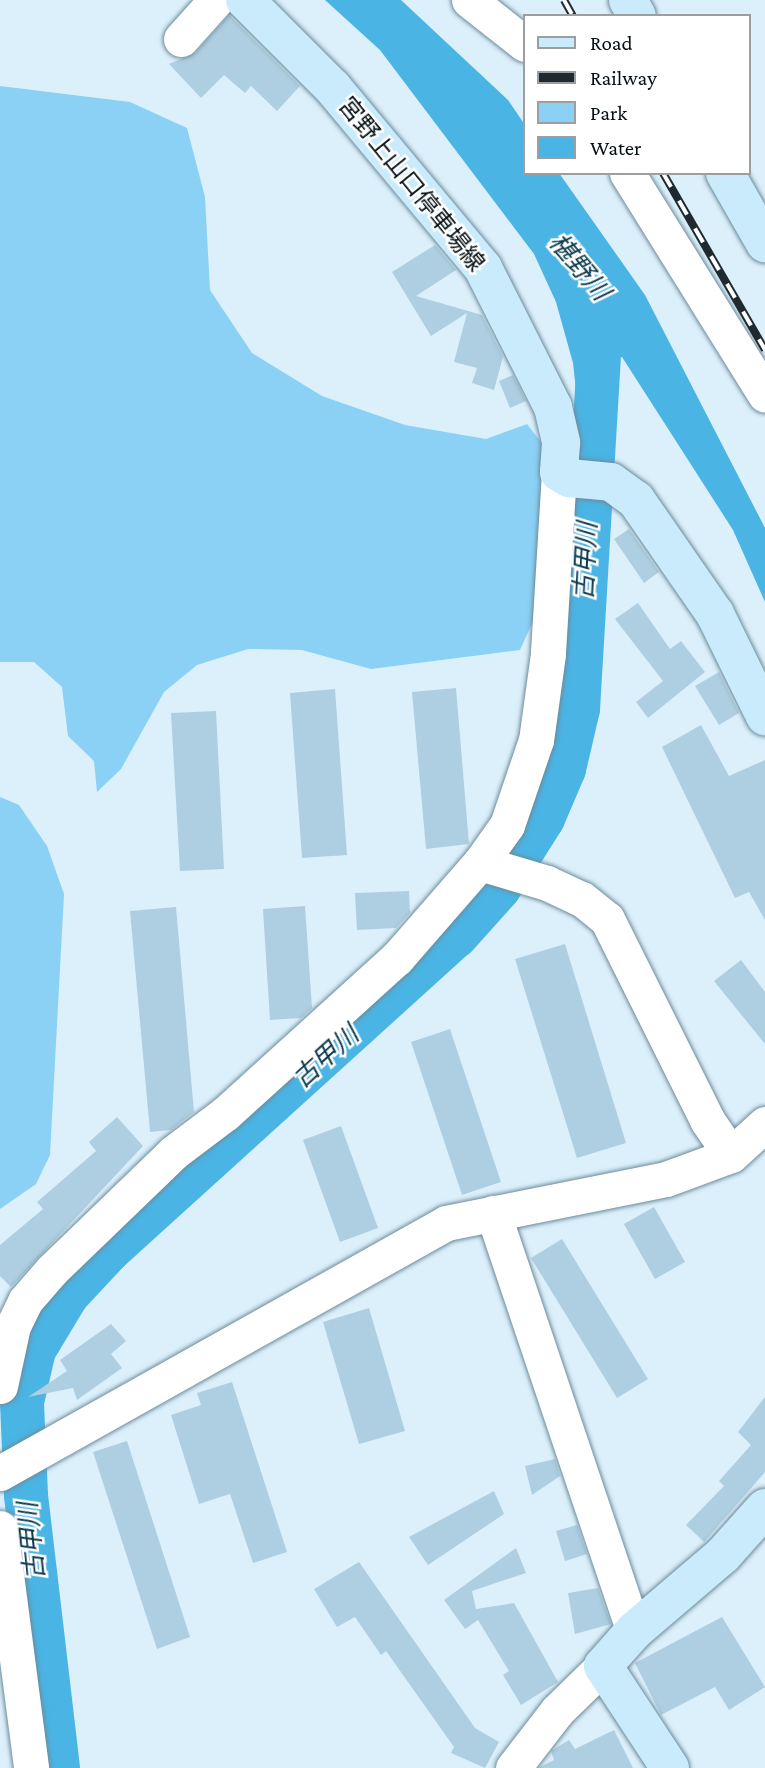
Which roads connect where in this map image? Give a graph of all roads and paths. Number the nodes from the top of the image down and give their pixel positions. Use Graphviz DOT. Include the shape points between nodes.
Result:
graph roads {
  1 [pos="216,0"];
  2 [pos="245,0"];
  3 [pos="469,0"];
  4 [pos="181,39"];
  5 [pos="524,43"];
  6 [pos="628,175"];
  7 [pos="726,175"];
  8 [pos="765,243"];
  9 [pos="765,395"];
  10 [pos="564,475"];
  11 [pos="765,716"];
  12 [pos="485,864"];
  13 [pos="765,1124"];
  14 [pos="730,1155"];
  15 [pos="493,1213"];
  16 [pos="0,1385"];
  17 [pos="0,1473"];
  18 [pos="765,1508"];
  19 [pos="0,1528"];
  20 [pos="634,1631"];
  21 [pos="603,1666"];
  22 [pos="31,1768"];
  23 [pos="513,1768"];
  24 [pos="670,1768"];
  1 -- 4 [label="street"];
  2 -- 10 [label="main road, 宮野上山口停車場線" via="333,88 483,268 554,407"];
  3 -- 5 [label="street"];
  6 -- 9 [label="street"];
  7 -- 8 [label="main road"];
  10 -- 11 [label="main road" via="611,482 636,500 715,614"];
  10 -- 12 [label="street" via="536,740 507,825"];
  12 -- 14 [label="street" via="582,899 607,919 707,1120"];
  12 -- 16 [label="street" via="397,958 226,1113 173,1153 52,1270 24,1301 13,1326"];
  13 -- 14 [label="street"];
  14 -- 15 [label="street" via="666,1179"];
  15 -- 17 [label="street" via="446,1223 412,1240"];
  15 -- 20 [label="street"];
  18 -- 20 [label="main road" via="723,1555"];
  19 -- 22 [label="street"];
  20 -- 21 [label="main road"];
  21 -- 23 [label="street" via="556,1711"];
  21 -- 24 [label="main road"];
}
